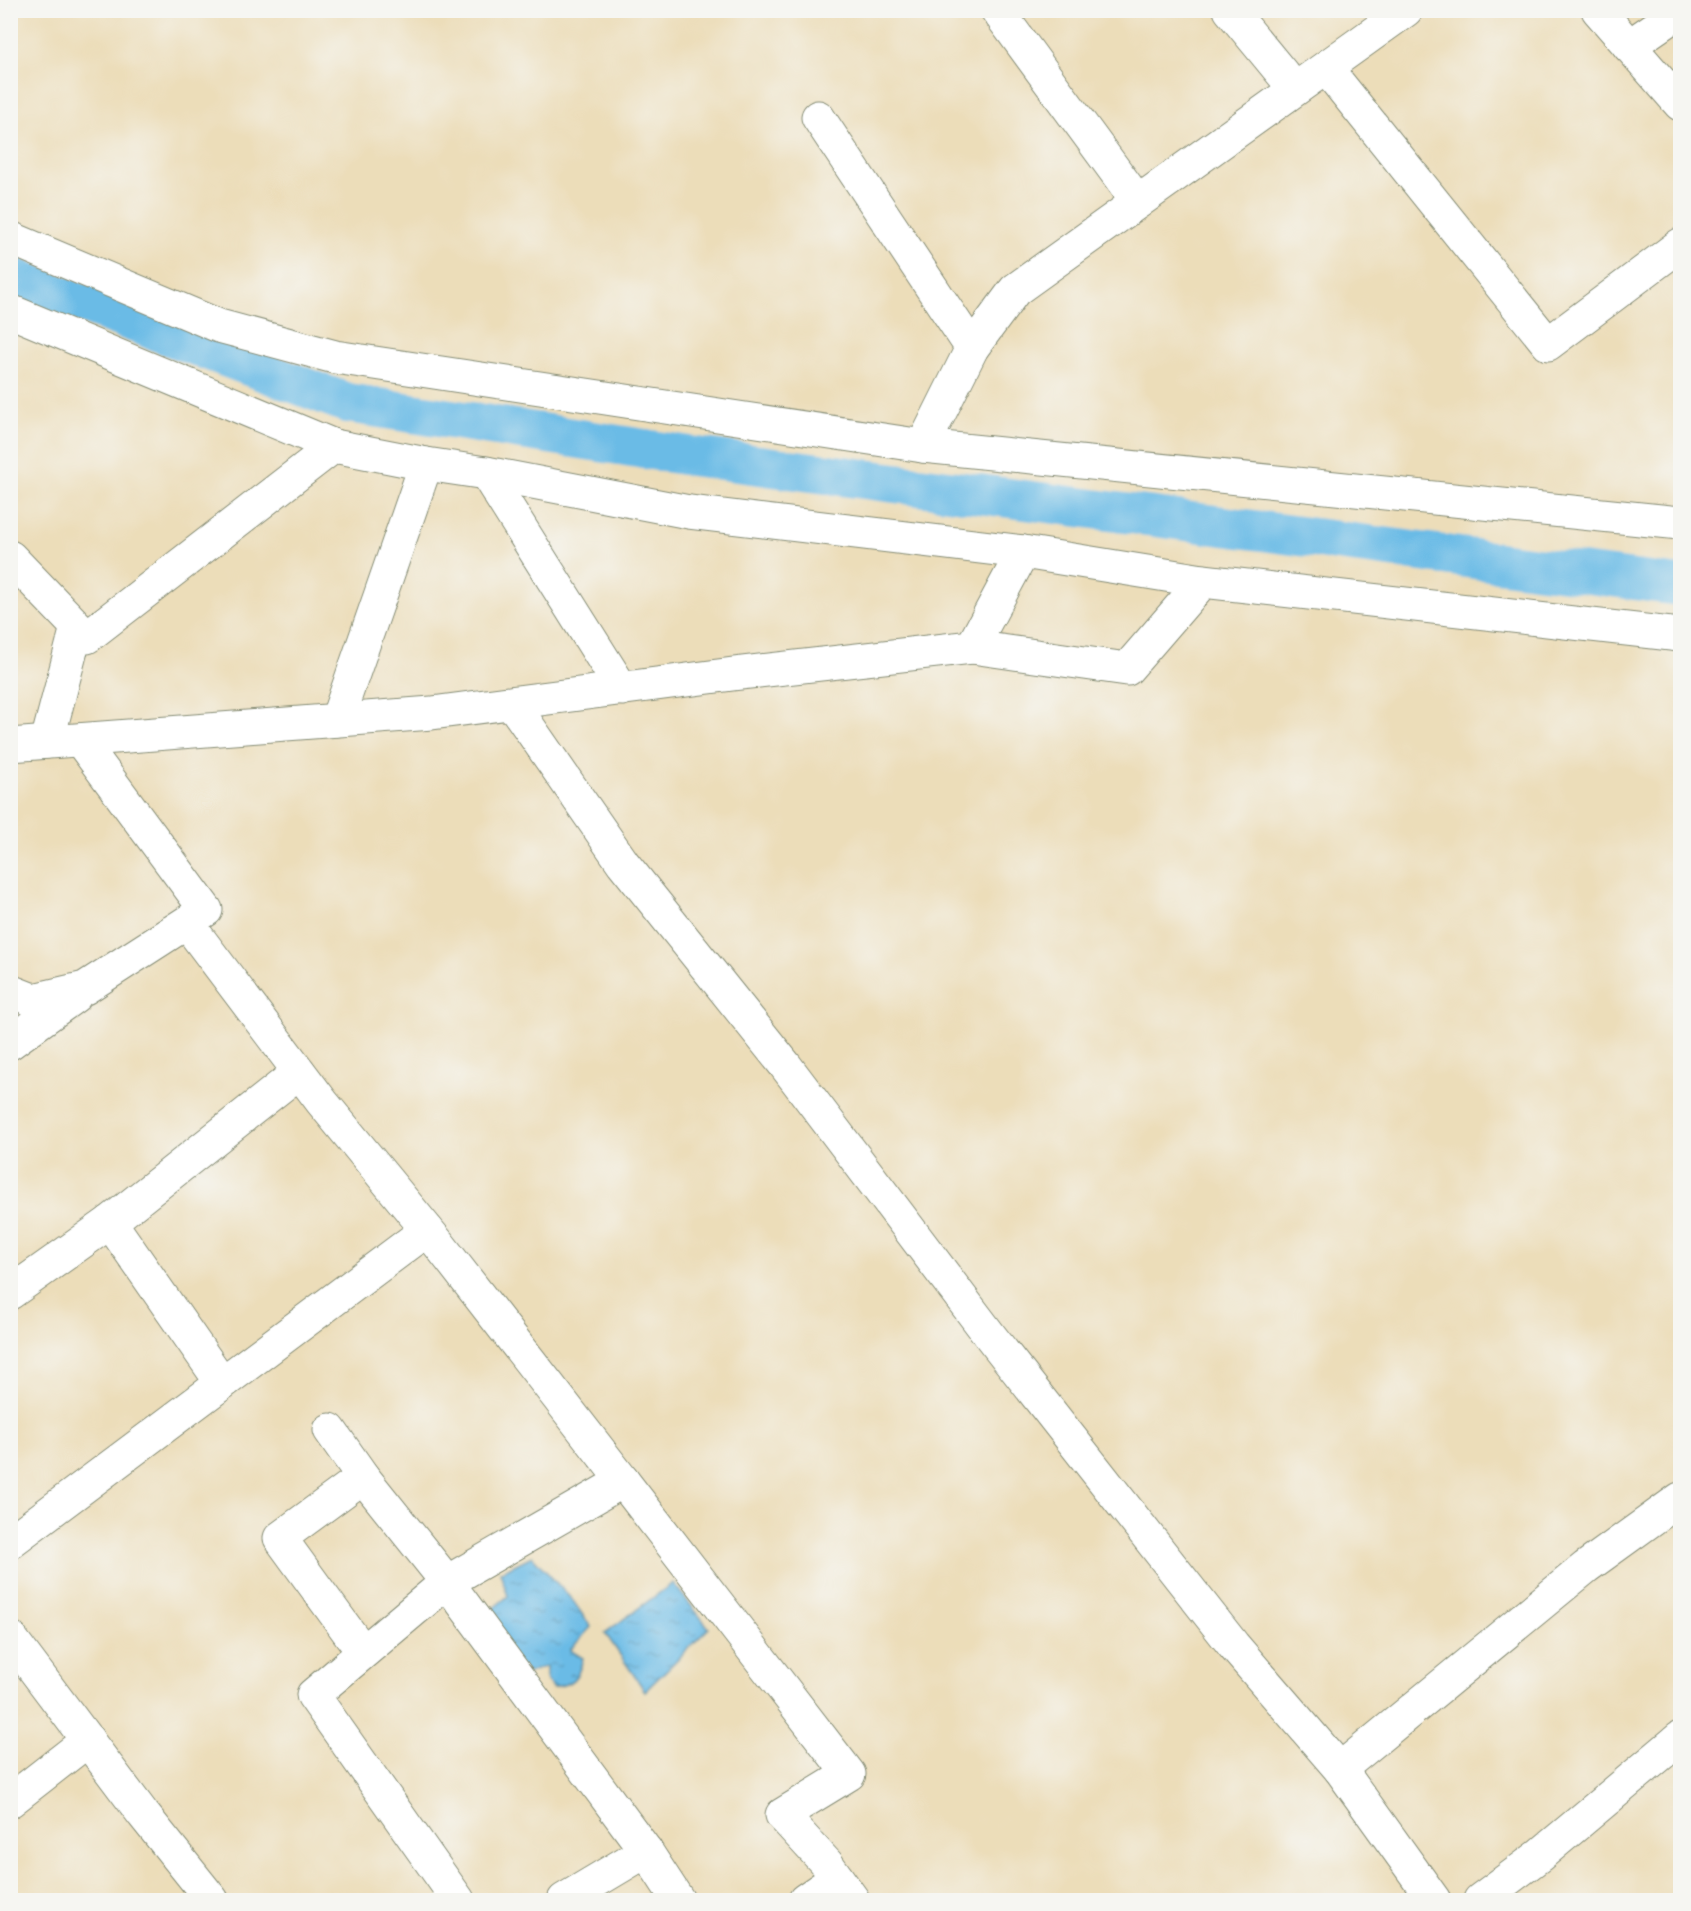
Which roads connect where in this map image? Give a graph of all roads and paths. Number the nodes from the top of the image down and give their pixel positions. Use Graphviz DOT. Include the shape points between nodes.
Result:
graph roads {
  1 [pos="997,10"];
  2 [pos="1230,10"];
  3 [pos="1406,10"];
  4 [pos="1598,10"];
  5 [pos="1680,11"];
  6 [pos="1629,46"];
  7 [pos="1326,68"];
  8 [pos="1295,89"];
  9 [pos="1680,104"];
  10 [pos="818,117"];
  11 [pos="1138,202"];
  12 [pos="10,238"];
  13 [pos="1680,244"];
  14 [pos="10,311"];
  15 [pos="972,348"];
  16 [pos="334,446"];
  17 [pos="923,446"];
  18 [pos="426,464"];
  19 [pos="486,473"];
  20 [pos="1672,518"];
  21 [pos="1023,552"];
  22 [pos="10,557"];
  23 [pos="1203,581"];
  24 [pos="77,627"];
  25 [pos="1680,635"];
  26 [pos="972,647"];
  27 [pos="622,688"];
  28 [pos="512,703"];
  29 [pos="338,720"];
  30 [pos="80,740"];
  31 [pos="47,742"];
  32 [pos="10,745"];
  33 [pos="187,922"];
  34 [pos="85,988"];
  35 [pos="10,991"];
  36 [pos="10,1043"];
  37 [pos="299,1072"];
  38 [pos="110,1222"];
  39 [pos="427,1230"];
  40 [pos="10,1293"];
  41 [pos="222,1383"];
  42 [pos="330,1430"];
  43 [pos="363,1477"];
  44 [pos="623,1481"];
  45 [pos="1680,1499"];
  46 [pos="10,1542"];
  47 [pos="447,1582"];
  48 [pos="10,1637"];
  49 [pos="363,1652"];
  50 [pos="1680,1738"];
  51 [pos="88,1740"];
  52 [pos="1340,1769"];
  53 [pos="10,1801"];
  54 [pos="646,1851"];
  55 [pos="845,1889"];
  56 [pos="205,1898"];
  57 [pos="458,1900"];
  58 [pos="564,1900"];
  59 [pos="678,1900"];
  60 [pos="805,1900"];
  61 [pos="1434,1900"];
  62 [pos="1480,1900"];
  1 -- 11 [label="street"];
  2 -- 8 [label="street"];
  3 -- 7 [label="street"];
  4 -- 6 [label="street"];
  5 -- 6 [label="street"];
  6 -- 9 [label="street"];
  7 -- 8 [label="street"];
  7 -- 13 [label="street" via="1548,344"];
  8 -- 11 [label="street"];
  10 -- 15 [label="street"];
  11 -- 15 [label="street" via="1015,290"];
  12 -- 17 [label="street" via="219,326 335,357"];
  14 -- 16 [label="street"];
  15 -- 17 [label="street"];
  16 -- 18 [label="street"];
  16 -- 24 [label="street" via="87,637"];
  17 -- 20 [label="street"];
  18 -- 19 [label="street"];
  18 -- 29 [label="street"];
  19 -- 21 [label="street" via="689,512"];
  19 -- 27 [label="street"];
  21 -- 23 [label="street"];
  21 -- 26 [label="street"];
  22 -- 24 [label="street"];
  23 -- 25 [label="street"];
  23 -- 26 [label="street" via="1127,669"];
  24 -- 31 [label="street"];
  26 -- 27 [label="street"];
  27 -- 28 [label="street"];
  28 -- 29 [label="street"];
  28 -- 52 [label="street" via="623,863 785,1065 991,1337 1234,1646"];
  29 -- 30 [label="street"];
  30 -- 31 [label="street"];
  30 -- 33 [label="street" via="206,910"];
  31 -- 32 [label="street"];
  33 -- 34 [label="street"];
  33 -- 37 [label="street"];
  34 -- 35 [label="street" via="33,1000"];
  34 -- 36 [label="street"];
  37 -- 38 [label="street"];
  37 -- 39 [label="street"];
  38 -- 40 [label="street"];
  38 -- 41 [label="street"];
  39 -- 41 [label="street"];
  39 -- 44 [label="street"];
  41 -- 46 [label="street"];
  42 -- 43 [label="street"];
  43 -- 47 [label="street"];
  43 -- 49 [label="street" via="280,1538"];
  44 -- 47 [label="street"];
  44 -- 55 [label="street" via="849,1774 782,1815"];
  45 -- 52 [label="street" via="1586,1567"];
  47 -- 49 [label="street"];
  47 -- 54 [label="street"];
  48 -- 51 [label="street"];
  49 -- 57 [label="street" via="313,1695"];
  50 -- 62 [label="street"];
  51 -- 53 [label="street"];
  51 -- 56 [label="street"];
  52 -- 61 [label="street"];
  54 -- 58 [label="street"];
  54 -- 59 [label="street"];
  55 -- 60 [label="street"];
}
